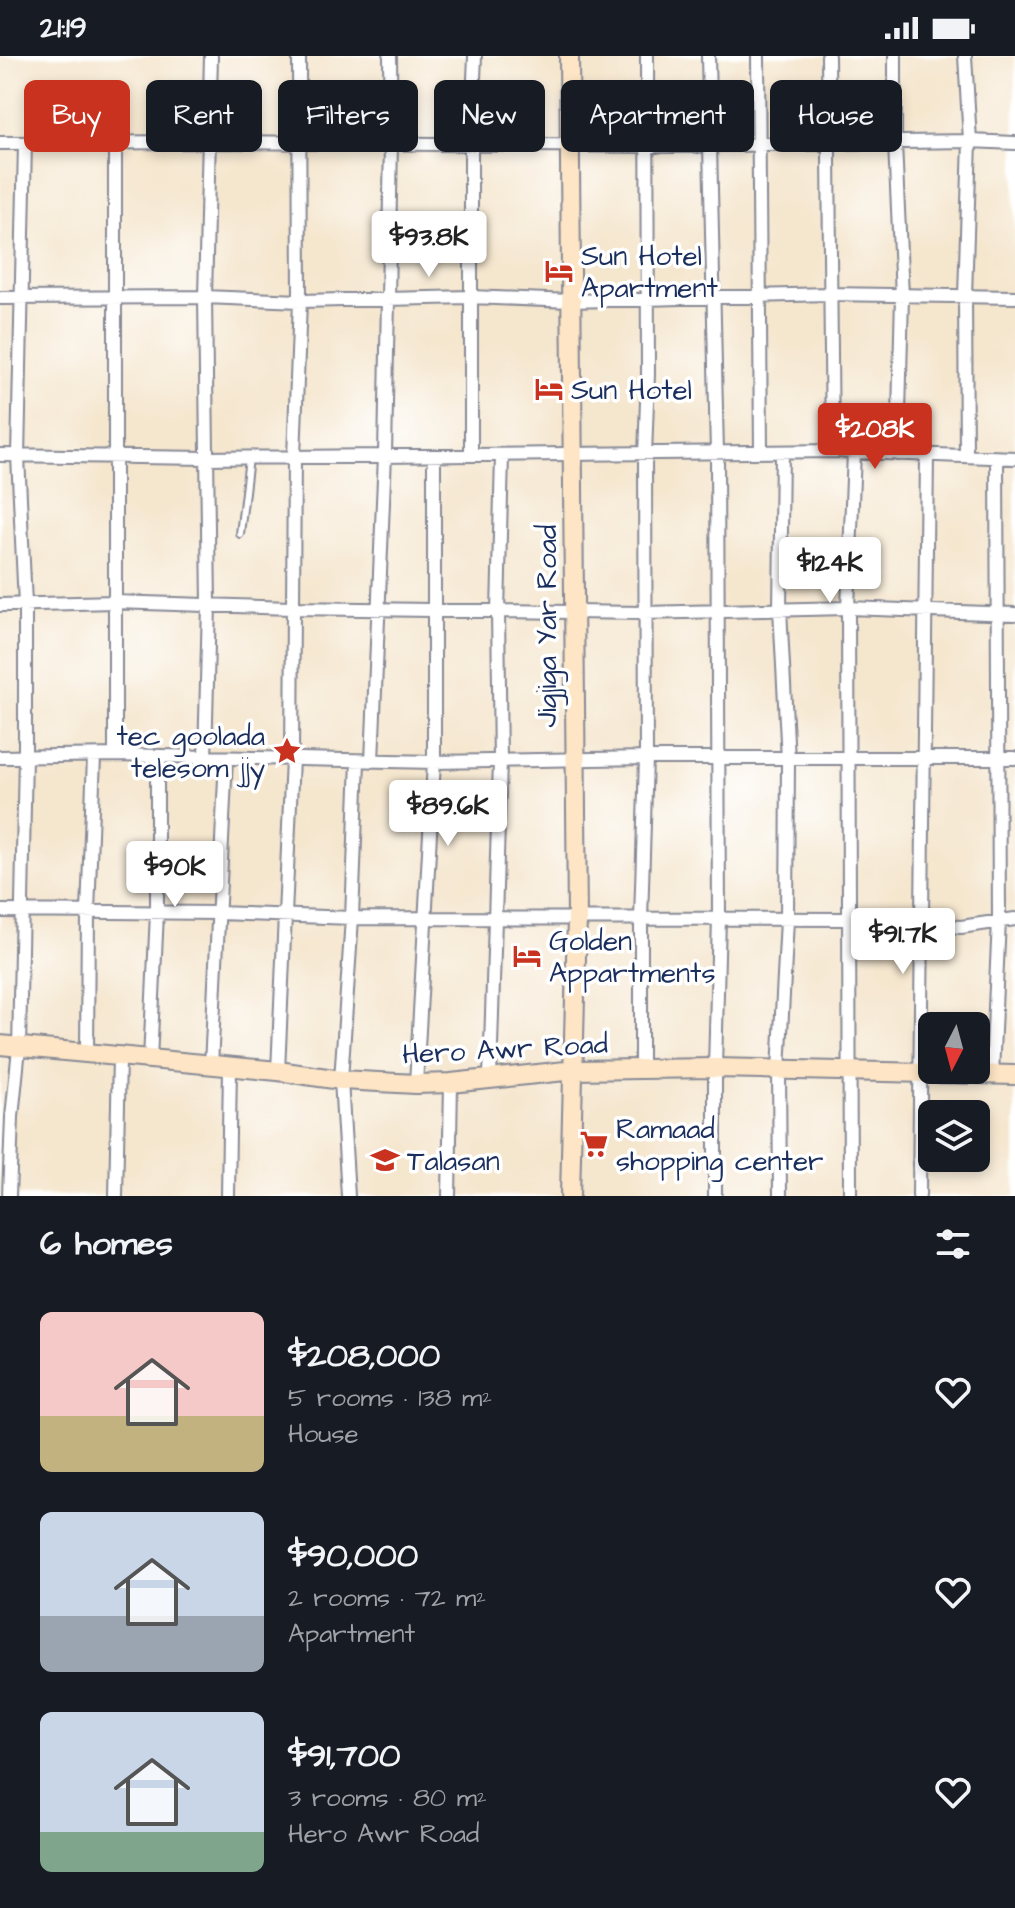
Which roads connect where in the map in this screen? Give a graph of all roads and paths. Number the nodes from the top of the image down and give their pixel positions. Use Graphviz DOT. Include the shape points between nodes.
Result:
graph roads {
  1 [pos="211,56"];
  2 [pos="299,56"];
  3 [pos="390,56"];
  4 [pos="475,56"];
  5 [pos="569,56"];
  6 [pos="647,56"];
  7 [pos="708,56"];
  8 [pos="758,56"];
  9 [pos="828,56"];
  10 [pos="895,56"];
  11 [pos="965,56"];
  12 [pos="210,80"];
  13 [pos="299,80"];
  14 [pos="390,80"];
  15 [pos="474,80"];
  16 [pos="569,80"];
  17 [pos="647,80"];
  18 [pos="708,80"];
  19 [pos="828,80"];
  20 [pos="895,80"];
  21 [pos="970,141"];
  22 [pos="0,143"];
  23 [pos="1015,143"];
  24 [pos="24,144"];
  25 [pos="902,144"];
  26 [pos="754,145"];
  27 [pos="758,145"];
  28 [pos="770,145"];
  29 [pos="25,152"];
  30 [pos="115,152"];
  31 [pos="208,152"];
  32 [pos="300,152"];
  33 [pos="391,152"];
  34 [pos="471,152"];
  35 [pos="568,152"];
  36 [pos="648,152"];
  37 [pos="708,152"];
  38 [pos="829,152"];
  39 [pos="895,152"];
  40 [pos="829,294"];
  41 [pos="714,296"];
  42 [pos="762,296"];
  43 [pos="902,296"];
  44 [pos="965,296"];
  45 [pos="115,297"];
  46 [pos="205,297"];
  47 [pos="386,297"];
  48 [pos="471,297"];
  49 [pos="1015,297"];
  50 [pos="0,298"];
  51 [pos="647,298"];
  52 [pos="23,299"];
  53 [pos="300,301"];
  54 [pos="571,301"];
  55 [pos="832,451"];
  56 [pos="761,452"];
  57 [pos="782,452"];
  58 [pos="854,452"];
  59 [pos="717,453"];
  60 [pos="898,454"];
  61 [pos="0,455"];
  62 [pos="385,455"];
  63 [pos="471,455"];
  64 [pos="573,455"];
  65 [pos="645,455"];
  66 [pos="927,455"];
  67 [pos="18,456"];
  68 [pos="114,456"];
  69 [pos="434,456"];
  70 [pos="502,456"];
  71 [pos="966,456"];
  72 [pos="249,457"];
  73 [pos="294,457"];
  74 [pos="207,458"];
  75 [pos="997,458"];
  76 [pos="1015,458"];
  77 [pos="240,534"];
  78 [pos="115,602"];
  79 [pos="25,604"];
  80 [pos="0,605"];
  81 [pos="209,605"];
  82 [pos="291,608"];
  83 [pos="848,608"];
  84 [pos="780,609"];
  85 [pos="379,610"];
  86 [pos="924,610"];
  87 [pos="435,611"];
  88 [pos="718,611"];
  89 [pos="498,612"];
  90 [pos="574,612"];
  91 [pos="644,613"];
  92 [pos="998,613"];
  93 [pos="1015,614"];
  94 [pos="115,755"];
  95 [pos="25,756"];
  96 [pos="0,757"];
  97 [pos="94,757"];
  98 [pos="157,757"];
  99 [pos="923,757"];
  100 [pos="999,757"];
  101 [pos="205,758"];
  102 [pos="226,758"];
  103 [pos="646,758"];
  104 [pos="718,758"];
  105 [pos="1015,758"];
  106 [pos="292,759"];
  107 [pos="849,759"];
  108 [pos="575,760"];
  109 [pos="788,760"];
  110 [pos="358,761"];
  111 [pos="372,761"];
  112 [pos="500,761"];
  113 [pos="434,762"];
  114 [pos="0,911"];
  115 [pos="23,912"];
  116 [pos="88,912"];
  117 [pos="157,913"];
  118 [pos="219,913"];
  119 [pos="285,915"];
  120 [pos="427,917"];
  121 [pos="352,918"];
  122 [pos="496,918"];
  123 [pos="577,918"];
  124 [pos="719,918"];
  125 [pos="641,919"];
  126 [pos="851,919"];
  127 [pos="1015,919"];
  128 [pos="787,920"];
  129 [pos="999,920"];
  130 [pos="921,923"];
  131 [pos="922,1012"];
  132 [pos="9,1046"];
  133 [pos="87,1053"];
  134 [pos="119,1058"];
  135 [pos="150,1060"];
  136 [pos="221,1066"];
  137 [pos="715,1068"];
  138 [pos="641,1069"];
  139 [pos="575,1070"];
  140 [pos="779,1070"];
  141 [pos="278,1071"];
  142 [pos="852,1071"];
  143 [pos="918,1072"];
  144 [pos="992,1074"];
  145 [pos="1015,1075"];
  146 [pos="490,1077"];
  147 [pos="341,1080"];
  148 [pos="451,1083"];
  149 [pos="416,1084"];
  150 [pos="922,1084"];
  151 [pos="9,1196"];
  152 [pos="116,1196"];
  153 [pos="228,1196"];
  154 [pos="348,1196"];
  155 [pos="449,1196"];
  156 [pos="570,1196"];
  157 [pos="715,1196"];
  158 [pos="780,1196"];
  159 [pos="850,1196"];
  160 [pos="919,1196"];
  1 -- 12 [label="street"];
  2 -- 13 [label="street"];
  3 -- 14 [label="street"];
  4 -- 15 [label="street"];
  5 -- 16 [label="street, Jigjiga Yar Road"];
  6 -- 17 [label="street"];
  7 -- 18 [label="street"];
  8 -- 27 [label="street"];
  9 -- 19 [label="street"];
  10 -- 20 [label="street"];
  11 -- 21 [label="street"];
  21 -- 23 [label="street"];
  21 -- 25 [label="street"];
  21 -- 44 [label="street"];
  22 -- 24 [label="street"];
  26 -- 27 [label="street"];
  27 -- 28 [label="street"];
  27 -- 42 [label="street"];
  29 -- 52 [label="street"];
  30 -- 45 [label="street"];
  31 -- 46 [label="street"];
  32 -- 53 [label="street"];
  33 -- 47 [label="street"];
  34 -- 48 [label="street"];
  35 -- 54 [label="street, Jigjiga Yar Road"];
  36 -- 51 [label="street"];
  37 -- 41 [label="street"];
  38 -- 40 [label="street"];
  39 -- 43 [label="street"];
  40 -- 42 [label="street"];
  40 -- 43 [label="street"];
  40 -- 55 [label="street"];
  41 -- 42 [label="street"];
  41 -- 51 [label="street"];
  41 -- 59 [label="street"];
  42 -- 56 [label="street"];
  43 -- 44 [label="street"];
  43 -- 60 [label="street"];
  44 -- 49 [label="street"];
  44 -- 71 [label="street"];
  45 -- 46 [label="street"];
  45 -- 52 [label="street"];
  45 -- 68 [label="street"];
  46 -- 53 [label="street"];
  46 -- 74 [label="street"];
  47 -- 48 [label="street"];
  47 -- 53 [label="street"];
  47 -- 62 [label="street"];
  48 -- 54 [label="street"];
  48 -- 63 [label="street"];
  50 -- 52 [label="street"];
  51 -- 54 [label="street"];
  51 -- 65 [label="street"];
  52 -- 67 [label="street"];
  53 -- 73 [label="street"];
  54 -- 64 [label="street, Jigjiga Yar Road"];
  55 -- 57 [label="street"];
  55 -- 58 [label="street"];
  56 -- 57 [label="street"];
  56 -- 59 [label="street"];
  57 -- 84 [label="street"];
  58 -- 60 [label="street"];
  58 -- 83 [label="street"];
  59 -- 65 [label="street"];
  59 -- 88 [label="street"];
  60 -- 66 [label="street"];
  61 -- 67 [label="street"];
  62 -- 69 [label="street"];
  62 -- 73 [label="street"];
  62 -- 85 [label="street"];
  63 -- 69 [label="street"];
  63 -- 70 [label="street"];
  64 -- 65 [label="street"];
  64 -- 70 [label="street"];
  64 -- 90 [label="street, Jigjiga Yar Road"];
  65 -- 91 [label="street"];
  66 -- 71 [label="street"];
  66 -- 86 [label="street"];
  67 -- 68 [label="street"];
  67 -- 79 [label="street"];
  68 -- 74 [label="street"];
  68 -- 78 [label="street"];
  69 -- 87 [label="street"];
  70 -- 89 [label="street"];
  71 -- 75 [label="street"];
  72 -- 73 [label="street"];
  72 -- 74 [label="street"];
  72 -- 77 [label="lane"];
  73 -- 82 [label="street"];
  74 -- 81 [label="street"];
  75 -- 76 [label="street"];
  75 -- 92 [label="street"];
  78 -- 79 [label="street"];
  78 -- 81 [label="street"];
  78 -- 94 [label="street"];
  79 -- 80 [label="street"];
  79 -- 95 [label="street"];
  81 -- 82 [label="street"];
  81 -- 101 [label="street"];
  82 -- 85 [label="street"];
  82 -- 106 [label="street"];
  83 -- 84 [label="street"];
  83 -- 86 [label="street"];
  83 -- 107 [label="street"];
  84 -- 88 [label="street"];
  84 -- 109 [label="street"];
  85 -- 87 [label="street"];
  85 -- 111 [label="street"];
  86 -- 92 [label="street"];
  86 -- 99 [label="street"];
  87 -- 89 [label="street"];
  87 -- 113 [label="street"];
  88 -- 91 [label="street"];
  88 -- 104 [label="street"];
  89 -- 90 [label="street"];
  89 -- 112 [label="street"];
  90 -- 91 [label="street"];
  90 -- 108 [label="street, Jigjiga Yar Road"];
  91 -- 103 [label="street"];
  92 -- 93 [label="street"];
  92 -- 100 [label="street"];
  94 -- 97 [label="street"];
  94 -- 98 [label="street"];
  95 -- 96 [label="street"];
  95 -- 97 [label="street"];
  95 -- 115 [label="street"];
  97 -- 116 [label="street"];
  98 -- 101 [label="street"];
  98 -- 117 [label="street"];
  99 -- 100 [label="street"];
  99 -- 107 [label="street"];
  99 -- 130 [label="street"];
  100 -- 105 [label="street"];
  100 -- 129 [label="street"];
  101 -- 102 [label="street"];
  102 -- 106 [label="street"];
  102 -- 118 [label="street"];
  103 -- 104 [label="street"];
  103 -- 108 [label="street"];
  103 -- 125 [label="street"];
  104 -- 109 [label="street"];
  104 -- 124 [label="street"];
  106 -- 110 [label="street"];
  106 -- 119 [label="street"];
  107 -- 109 [label="street"];
  107 -- 126 [label="street"];
  108 -- 112 [label="street"];
  108 -- 123 [label="street, Jigjiga Yar Road"];
  109 -- 128 [label="street"];
  110 -- 111 [label="street"];
  110 -- 121 [label="street"];
  111 -- 113 [label="street"];
  112 -- 113 [label="street"];
  112 -- 122 [label="street"];
  113 -- 120 [label="street"];
  114 -- 115 [label="street"];
  115 -- 116 [label="street"];
  115 -- 132 [label="street"];
  116 -- 117 [label="street"];
  116 -- 133 [label="street"];
  117 -- 118 [label="street"];
  117 -- 135 [label="street"];
  118 -- 119 [label="street"];
  118 -- 136 [label="street"];
  119 -- 121 [label="street"];
  119 -- 141 [label="street"];
  120 -- 121 [label="street"];
  120 -- 122 [label="street"];
  120 -- 149 [label="street"];
  121 -- 147 [label="street"];
  122 -- 123 [label="street"];
  122 -- 146 [label="street"];
  123 -- 125 [label="street"];
  123 -- 139 [label="street, Jigjiga Yar Road"];
  124 -- 125 [label="street"];
  124 -- 128 [label="street"];
  124 -- 137 [label="street"];
  125 -- 138 [label="street"];
  126 -- 128 [label="street"];
  126 -- 130 [label="street"];
  126 -- 142 [label="street"];
  127 -- 129 [label="street"];
  128 -- 140 [label="street"];
  129 -- 130 [label="street" via="961,927"];
  129 -- 144 [label="street"];
  130 -- 131 [label="street"];
  132 -- 133 [label="street, Hero Awr Road"];
  132 -- 151 [label="street"];
  133 -- 134 [label="street, Hero Awr Road"];
  134 -- 135 [label="street, Hero Awr Road"];
  134 -- 152 [label="street"];
  135 -- 136 [label="street, Hero Awr Road"];
  136 -- 141 [label="street, Hero Awr Road"];
  136 -- 153 [label="street"];
  137 -- 138 [label="street, Hero Awr Road"];
  137 -- 140 [label="street, Hero Awr Road"];
  137 -- 157 [label="street"];
  138 -- 139 [label="street, Hero Awr Road"];
  139 -- 146 [label="street, Hero Awr Road"];
  139 -- 156 [label="street, Jigjiga Yar Road"];
  140 -- 142 [label="street, Hero Awr Road"];
  140 -- 158 [label="street"];
  141 -- 147 [label="street, Hero Awr Road"];
  142 -- 143 [label="street, Hero Awr Road"];
  142 -- 159 [label="street"];
  144 -- 145 [label="street, Hero Awr Road"];
  146 -- 148 [label="street, Hero Awr Road"];
  147 -- 149 [label="street, Hero Awr Road"];
  147 -- 154 [label="street"];
  148 -- 149 [label="street, Hero Awr Road"];
  148 -- 155 [label="street"];
  150 -- 160 [label="street"];
}
